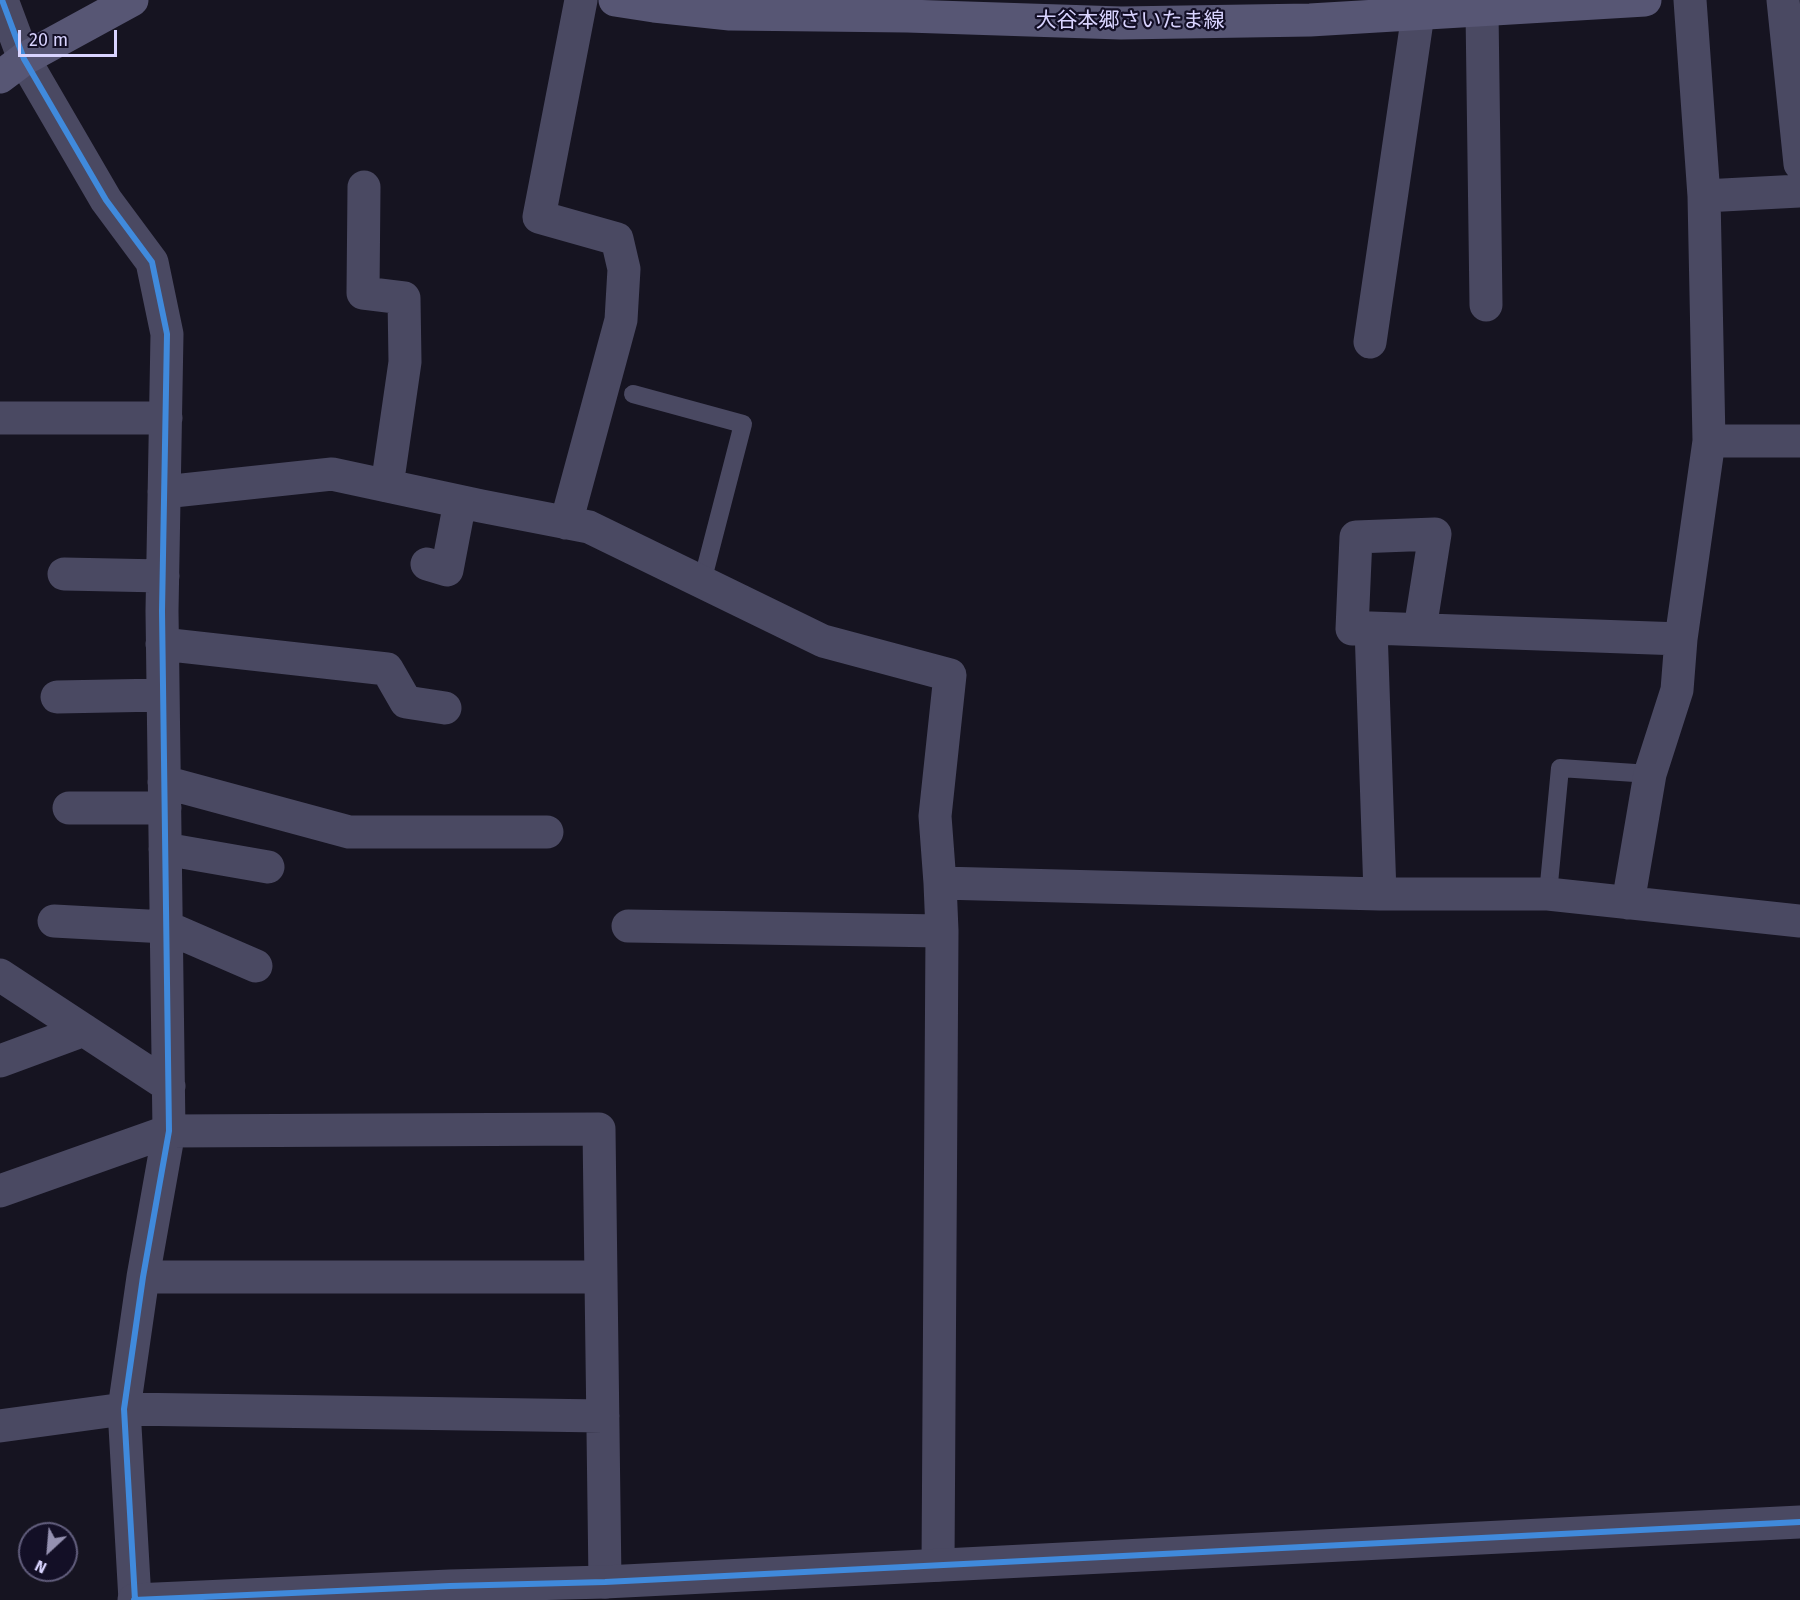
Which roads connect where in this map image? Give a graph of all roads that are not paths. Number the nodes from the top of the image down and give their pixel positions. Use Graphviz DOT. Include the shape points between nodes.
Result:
graph roads {
  1 [pos="2,0"];
  2 [pos="132,0"];
  3 [pos="581,0"];
  4 [pos="615,0"];
  5 [pos="1645,0"];
  6 [pos="1690,0"];
  7 [pos="1782,0"];
  8 [pos="1311,10"];
  9 [pos="1482,11"];
  10 [pos="1418,14"];
  11 [pos="12,68"];
  12 [pos="1800,164"];
  13 [pos="364,187"];
  14 [pos="1800,191"];
  15 [pos="1704,196"];
  16 [pos="1486,305"];
  17 [pos="1370,342"];
  18 [pos="633,394"];
  19 [pos="0,418"];
  20 [pos="166,418"];
  21 [pos="1709,441"];
  22 [pos="1800,441"];
  23 [pos="387,486"];
  24 [pos="164,492"];
  25 [pos="460,502"];
  26 [pos="566,523"];
  27 [pos="427,564"];
  28 [pos="64,574"];
  29 [pos="162,576"];
  30 [pos="702,582"];
  31 [pos="1371,628"];
  32 [pos="1420,630"];
  33 [pos="1681,639"];
  34 [pos="162,644"];
  35 [pos="163,696"];
  36 [pos="57,697"];
  37 [pos="445,708"];
  38 [pos="1650,774"];
  39 [pos="164,795"];
  40 [pos="69,808"];
  41 [pos="547,832"];
  42 [pos="165,849"];
  43 [pos="268,867"];
  44 [pos="940,883"];
  45 [pos="1380,894"];
  46 [pos="1548,894"];
  47 [pos="1628,903"];
  48 [pos="54,921"];
  49 [pos="1800,921"];
  50 [pos="628,926"];
  51 [pos="166,927"];
  52 [pos="942,931"];
  53 [pos="256,966"];
  54 [pos="0,975"];
  55 [pos="84,1030"];
  56 [pos="0,1061"];
  57 [pos="169,1086"];
  58 [pos="169,1131"];
  59 [pos="0,1191"];
  60 [pos="143,1277"];
  61 [pos="601,1277"];
  62 [pos="124,1409"];
  63 [pos="603,1416"];
  64 [pos="0,1426"];
  65 [pos="1800,1521"];
  66 [pos="938,1565"];
  67 [pos="605,1582"];
  68 [pos="134,1600"];
  1 -- 11 [label="street"];
  2 -- 11 [label="main road"];
  3 -- 26 [label="street" via="539,216 617,239 624,269 621,320"];
  4 -- 8 [label="main road, 大谷本郷さいたま線" via="730,14 1121,23"];
  5 -- 9 [label="main road, 大谷本郷さいたま線"];
  6 -- 15 [label="street"];
  7 -- 12 [label="street"];
  8 -- 10 [label="main road, 大谷本郷さいたま線"];
  9 -- 10 [label="main road, 大谷本郷さいたま線"];
  9 -- 16 [label="street"];
  10 -- 17 [label="street"];
  11 -- 20 [label="street" via="152,262 167,334"];
  13 -- 23 [label="street" via="363,293 404,298 405,362"];
  14 -- 15 [label="street"];
  15 -- 21 [label="street"];
  18 -- 30 [label="lane" via="743,424"];
  19 -- 20 [label="street"];
  20 -- 24 [label="street"];
  21 -- 22 [label="street"];
  21 -- 33 [label="street"];
  23 -- 24 [label="street" via="332,474"];
  23 -- 25 [label="street"];
  24 -- 29 [label="street"];
  25 -- 26 [label="street"];
  25 -- 27 [label="street" via="447,570"];
  26 -- 30 [label="street" via="590,527"];
  28 -- 29 [label="street"];
  29 -- 34 [label="street"];
  30 -- 44 [label="street" via="823,641 950,675 935,816"];
  31 -- 32 [label="street"];
  31 -- 32 [label="street" via="1352,629 1356,537 1435,534"];
  31 -- 45 [label="street"];
  32 -- 33 [label="street"];
  33 -- 38 [label="street" via="1677,690"];
  34 -- 35 [label="street"];
  34 -- 37 [label="street" via="387,669 406,702"];
  35 -- 36 [label="street"];
  35 -- 39 [label="street"];
  38 -- 46 [label="lane" via="1560,768"];
  38 -- 47 [label="street"];
  39 -- 40 [label="street"];
  39 -- 41 [label="street" via="349,832"];
  39 -- 42 [label="street"];
  42 -- 43 [label="street"];
  42 -- 51 [label="street"];
  44 -- 45 [label="street"];
  44 -- 52 [label="street"];
  45 -- 46 [label="street"];
  46 -- 47 [label="street"];
  47 -- 49 [label="street"];
  48 -- 51 [label="street"];
  50 -- 52 [label="street"];
  51 -- 53 [label="street"];
  51 -- 57 [label="street"];
  52 -- 66 [label="street"];
  54 -- 55 [label="street"];
  55 -- 56 [label="street"];
  55 -- 57 [label="street"];
  57 -- 58 [label="street"];
  58 -- 59 [label="street"];
  58 -- 60 [label="street"];
  58 -- 61 [label="street" via="599,1129"];
  60 -- 61 [label="street"];
  60 -- 62 [label="street"];
  61 -- 63 [label="street"];
  62 -- 63 [label="street"];
  62 -- 64 [label="street"];
  62 -- 68 [label="street"];
  63 -- 67 [label="street"];
  65 -- 66 [label="street"];
  66 -- 67 [label="street"];
  67 -- 68 [label="street"];
}
